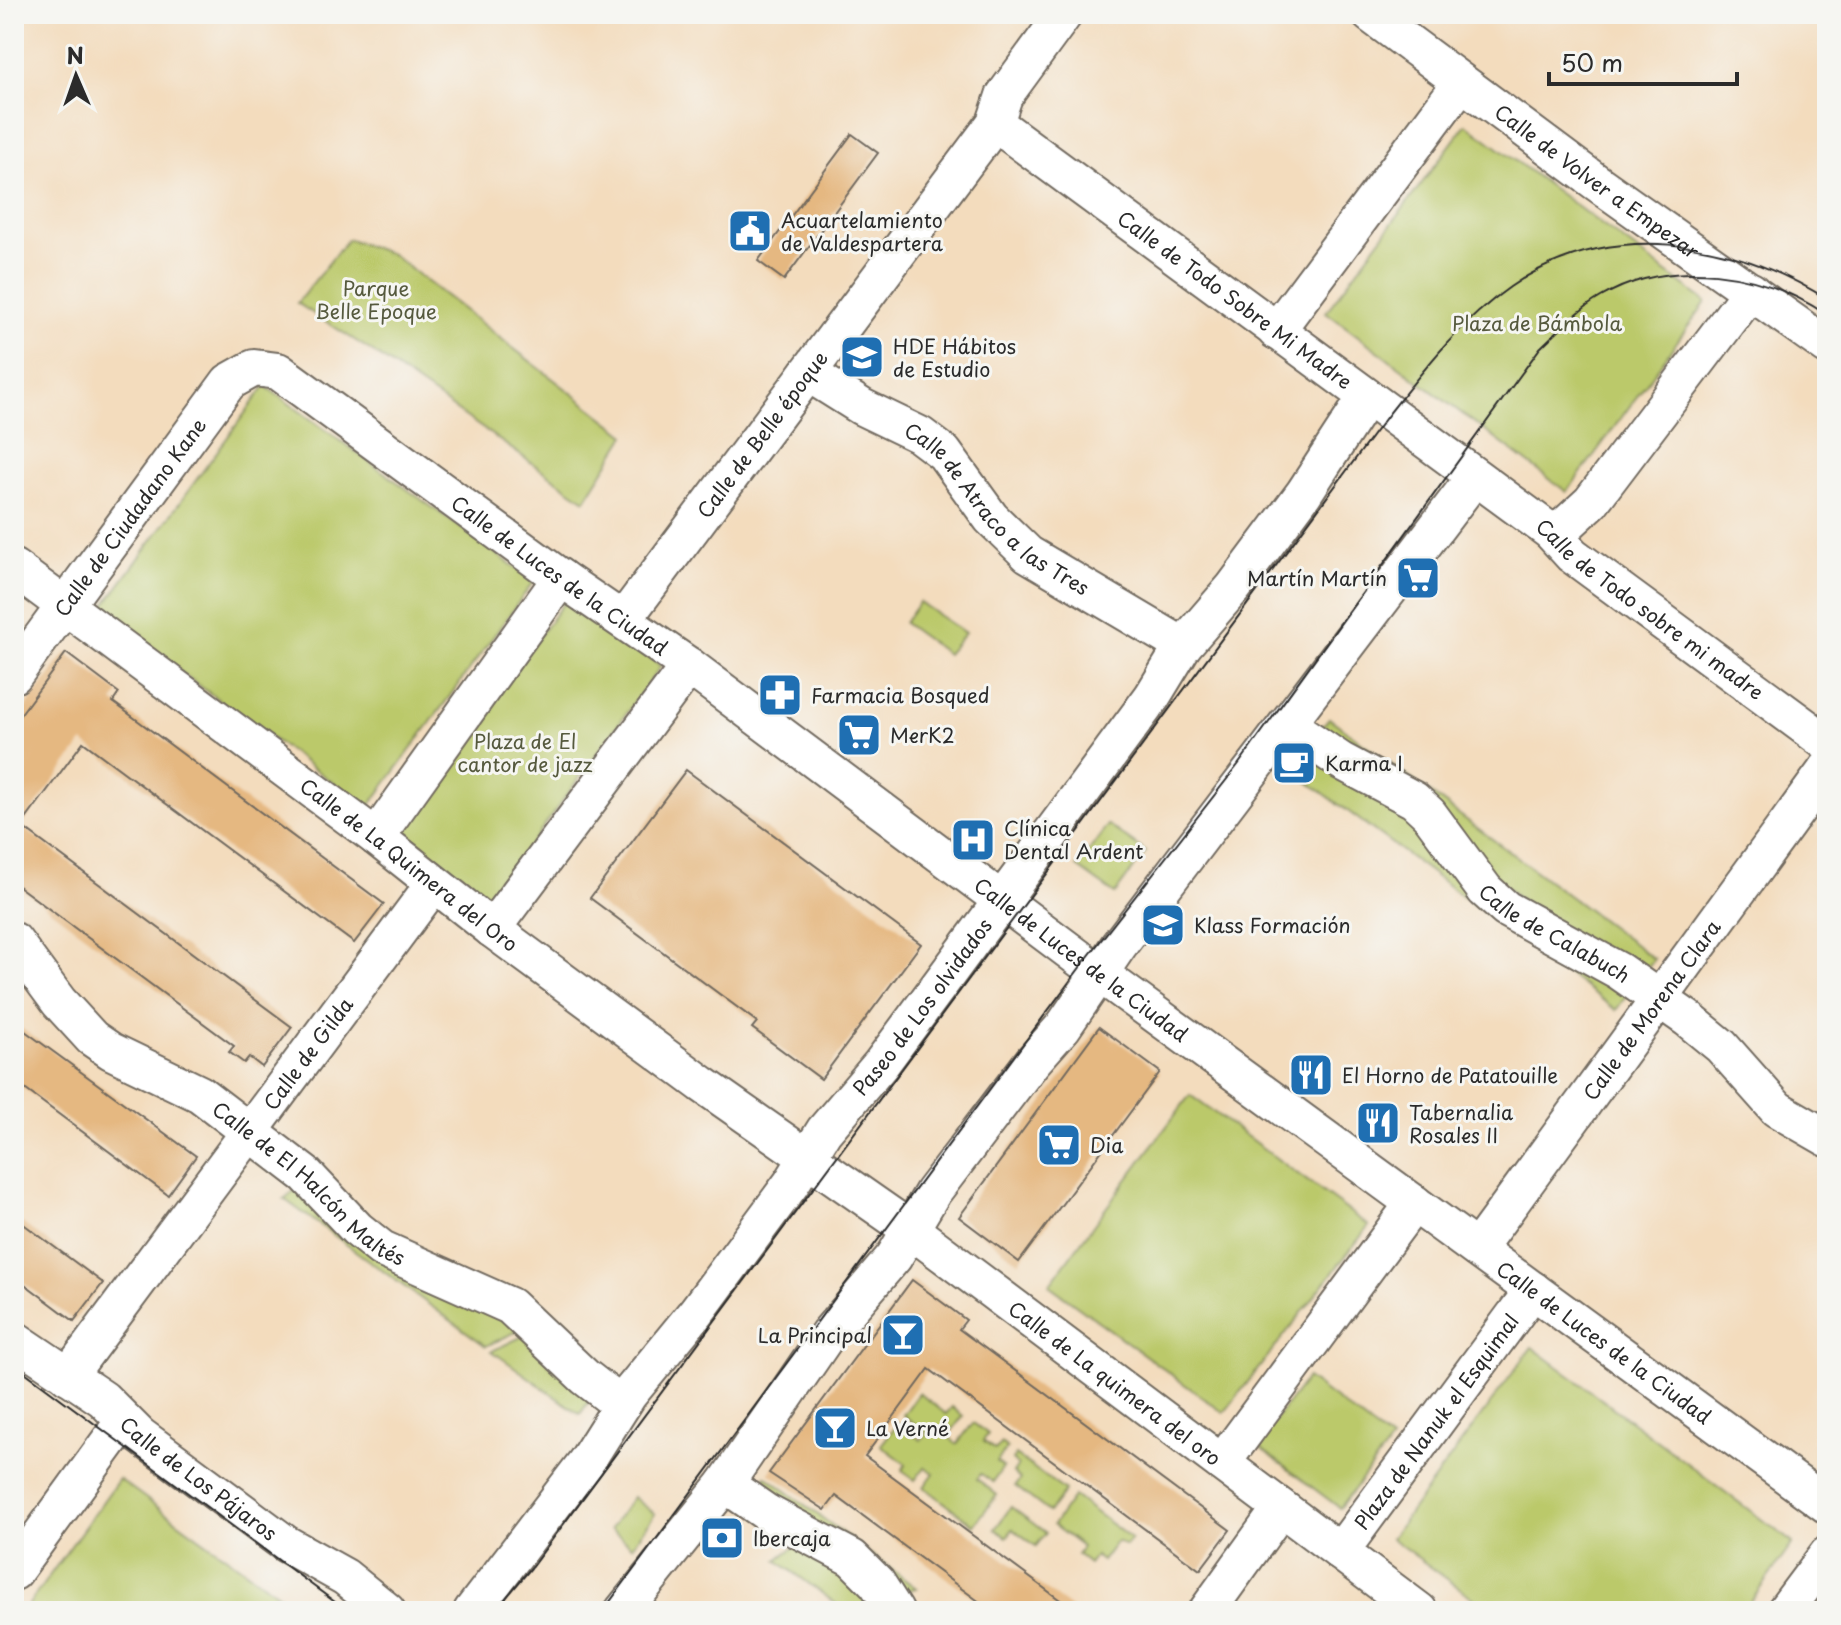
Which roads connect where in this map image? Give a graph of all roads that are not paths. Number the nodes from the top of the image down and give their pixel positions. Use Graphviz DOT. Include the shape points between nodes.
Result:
graph roads {
  1 [pos="1064,14"];
  2 [pos="1370,14"];
  3 [pos="1461,83"];
  4 [pos="995,123"];
  5 [pos="1751,291"];
  6 [pos="1276,331"];
  7 [pos="1827,346"];
  8 [pos="254,368"];
  9 [pos="808,373"];
  10 [pos="1366,398"];
  11 [pos="1474,478"];
  12 [pos="1551,532"];
  13 [pos="14,568"];
  14 [pos="561,578"];
  15 [pos="65,606"];
  16 [pos="623,620"];
  17 [pos="1183,646"];
  18 [pos="689,666"];
  19 [pos="14,675"];
  20 [pos="1288,725"];
  21 [pos="1827,743"];
  22 [pos="1827,769"];
  23 [pos="376,837"];
  24 [pos="433,885"];
  25 [pos="1000,899"];
  26 [pos="492,929"];
  27 [pos="14,941"];
  28 [pos="1100,974"];
  29 [pos="1659,999"];
  30 [pos="249,1133"];
  31 [pos="1827,1138"];
  32 [pos="807,1158"];
  33 [pos="1414,1203"];
  34 [pos="911,1230"];
  35 [pos="1477,1249"];
  36 [pos="1533,1290"];
  37 [pos="14,1339"];
  38 [pos="68,1376"];
  39 [pos="621,1405"];
  40 [pos="124,1421"];
  41 [pos="1222,1463"];
  42 [pos="725,1484"];
  43 [pos="1827,1505"];
  44 [pos="1281,1508"];
  45 [pos="1340,1552"];
  46 [pos="1827,1555"];
  47 [pos="14,1572"];
  48 [pos="387,1611"];
  49 [pos="472,1611"];
  50 [pos="623,1611"];
  51 [pos="895,1611"];
  52 [pos="1207,1611"];
  53 [pos="1419,1611"];
  54 [pos="1785,1611"];
  1 -- 4 [label="street, Calle de Belle époque" via="1004,96"];
  2 -- 3 [label="street, Calle de Volver a Empezar"];
  3 -- 5 [label="street, Calle de Volver a Empezar"];
  3 -- 6 [label="street"];
  4 -- 6 [label="street, Calle de Todo Sobre Mi Madre"];
  4 -- 9 [label="street, Calle de Belle époque"];
  5 -- 7 [label="street, Calle de Volver a Empezar"];
  5 -- 12 [label="street" via="1591,502"];
  6 -- 10 [label="street, Calle de Todo Sobre Mi Madre"];
  8 -- 14 [label="street, Calle de Luces de la Ciudad" via="286,375"];
  8 -- 15 [label="street, Calle de Ciudadano Kane" via="222,390"];
  9 -- 16 [label="street, Calle de Belle époque"];
  9 -- 17 [label="street, Calle de Atraco a las Tres" via="944,453 991,518 1028,554"];
  10 -- 11 [label="street, Calle de Todo Sobre Mi Madre"];
  10 -- 17 [label="street, Paseo de Los olvidados" via="1295,506"];
  11 -- 12 [label="street, Calle de Todo sobre mi madre"];
  11 -- 20 [label="street"];
  12 -- 21 [label="street, Calle de Todo sobre mi madre" via="1572,555"];
  13 -- 15 [label="street, Calle de La Quimera del Oro"];
  14 -- 16 [label="street, Calle de Luces de la Ciudad"];
  14 -- 23 [label="street"];
  15 -- 19 [label="street, Calle de Ciudadano Kane"];
  15 -- 23 [label="street, Calle de La Quimera del Oro"];
  16 -- 18 [label="street, Calle de Luces de la Ciudad"];
  17 -- 25 [label="street, Paseo de Los olvidados" via="1159,688"];
  18 -- 25 [label="street, Calle de Luces de la Ciudad"];
  18 -- 26 [label="street"];
  20 -- 28 [label="street"];
  20 -- 29 [label="street, Calle de Calabuch" via="1414,800 1506,909"];
  22 -- 29 [label="street, Calle de Morena Clara"];
  23 -- 24 [label="street, Calle de La Quimera del Oro"];
  24 -- 26 [label="street, Calle de La Quimera del Oro"];
  24 -- 30 [label="street, Calle de Gilda"];
  25 -- 28 [label="street, Calle de Luces de la Ciudad"];
  25 -- 32 [label="street, Paseo de Los olvidados"];
  26 -- 32 [label="street, Calle de La Quimera del Oro"];
  27 -- 30 [label="street, Calle de El Halcón Maltés" via="92,1038 200,1094"];
  28 -- 33 [label="street, Calle de Luces de la Ciudad"];
  28 -- 34 [label="street" via="933,1192"];
  29 -- 31 [label="street, Calle de Calabuch" via="1721,1046 1777,1109"];
  29 -- 35 [label="street, Calle de Morena Clara"];
  30 -- 38 [label="street, Calle de Gilda"];
  30 -- 39 [label="street, Calle de El Halcón Maltés" via="306,1175 382,1249 510,1306"];
  32 -- 34 [label="street, Calle de La quimera del oro"];
  32 -- 39 [label="street, Paseo de Los olvidados" via="697,1311"];
  33 -- 35 [label="street, Calle de Luces de la Ciudad"];
  33 -- 41 [label="street"];
  34 -- 41 [label="street, Calle de La quimera del oro"];
  34 -- 42 [label="street" via="828,1334"];
  35 -- 36 [label="street, Calle de Luces de la Ciudad"];
  36 -- 43 [label="street, Calle de Luces de la Ciudad"];
  36 -- 45 [label="street, Plaza de Nanuk el Esquimal"];
  37 -- 38 [label="street, Calle de Los Pájaros"];
  38 -- 40 [label="street, Calle de Los Pájaros"];
  39 -- 49 [label="street, Paseo de Los olvidados" via="586,1462"];
  40 -- 47 [label="street"];
  40 -- 48 [label="street, Calle de Los Pájaros" via="286,1544 345,1577"];
  41 -- 44 [label="street, Calle de La quimera del oro"];
  42 -- 50 [label="street"];
  42 -- 51 [label="street" via="778,1520 852,1558"];
  44 -- 45 [label="street, Calle de La quimera del oro"];
  44 -- 52 [label="street"];
  45 -- 53 [label="street, Calle de La quimera del oro"];
  46 -- 54 [label="street"];
}
